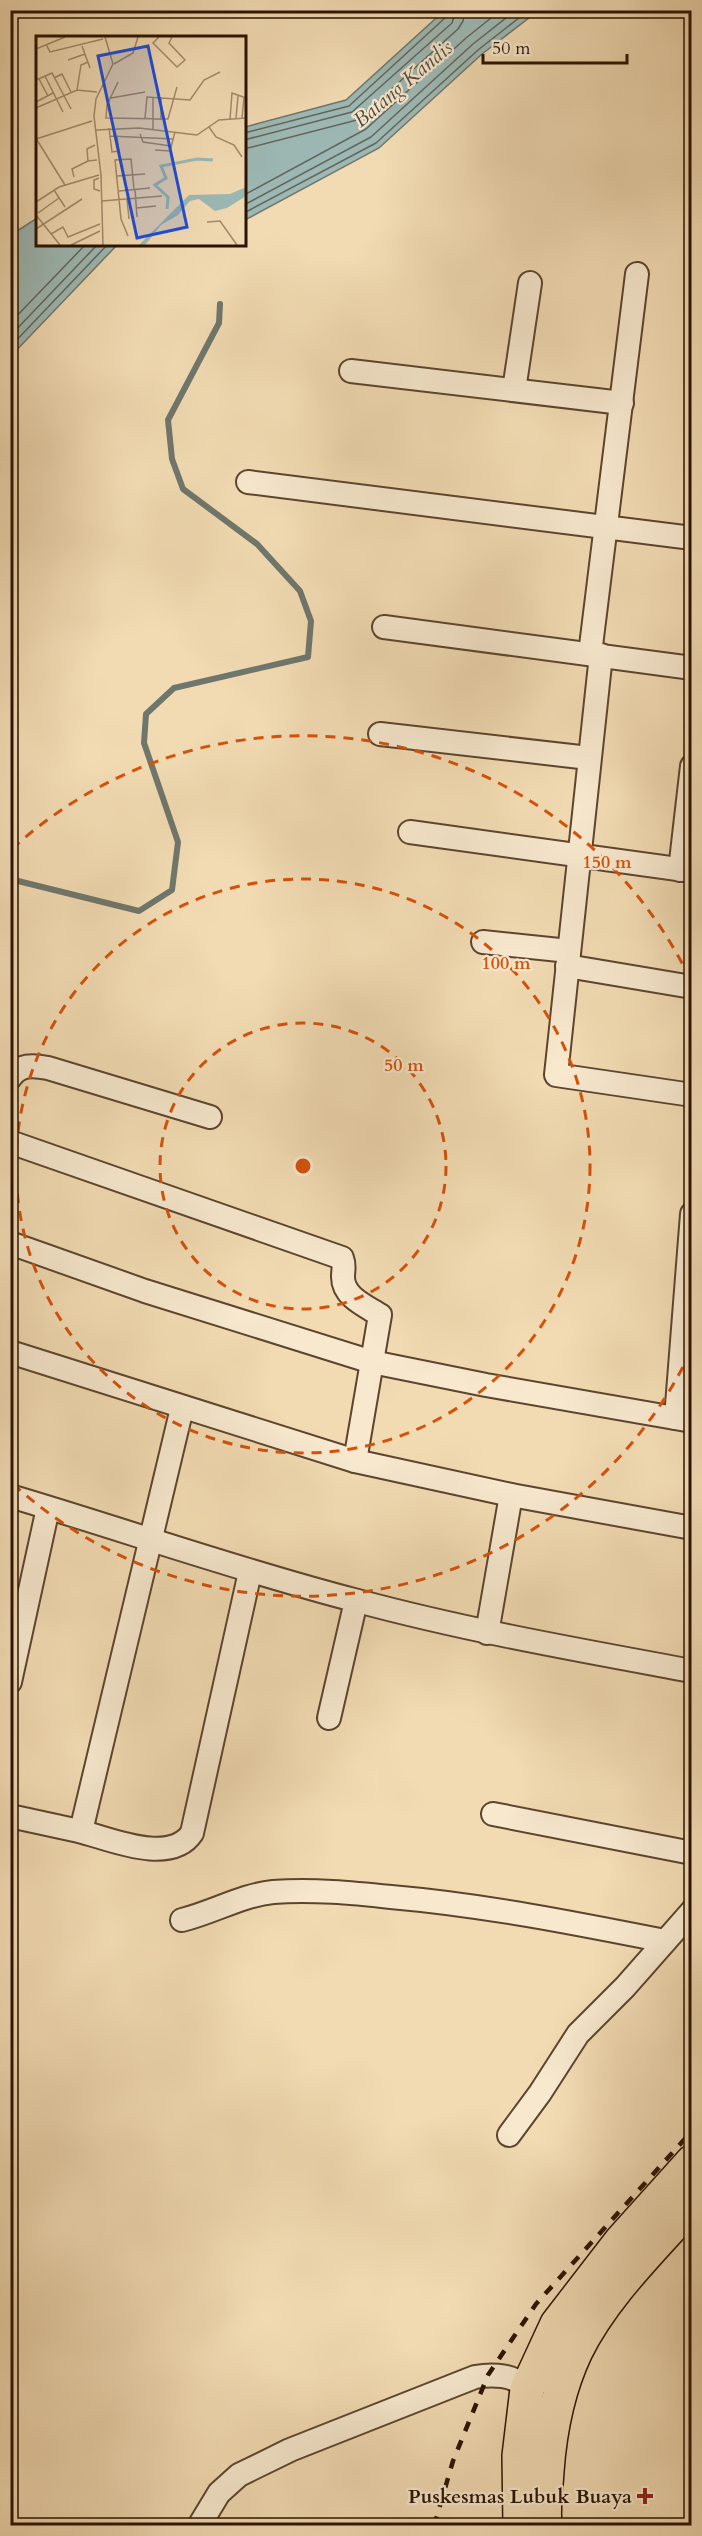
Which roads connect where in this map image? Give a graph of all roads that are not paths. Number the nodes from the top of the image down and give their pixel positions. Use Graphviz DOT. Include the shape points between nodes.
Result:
graph roads {
  1 [pos="637,274"];
  2 [pos="530,283"];
  3 [pos="351,371"];
  4 [pos="514,390"];
  5 [pos="622,403"];
  6 [pos="248,482"];
  7 [pos="604,529"];
  8 [pos="692,538"];
  9 [pos="384,627"];
  10 [pos="595,655"];
  11 [pos="692,668"];
  12 [pos="380,734"];
  13 [pos="590,759"];
  14 [pos="692,766"];
  15 [pos="410,832"];
  16 [pos="579,857"];
  17 [pos="686,870"];
  18 [pos="483,942"];
  19 [pos="568,959"];
  20 [pos="692,987"];
  21 [pos="10,1078"];
  22 [pos="692,1095"];
  23 [pos="210,1117"];
  24 [pos="10,1142"];
  25 [pos="692,1214"];
  26 [pos="10,1243"];
  27 [pos="10,1352"];
  28 [pos="372,1362"];
  29 [pos="182,1408"];
  30 [pos="684,1420"];
  31 [pos="355,1461"];
  32 [pos="511,1495"];
  33 [pos="10,1496"];
  34 [pos="48,1508"];
  35 [pos="692,1528"];
  36 [pos="151,1539"];
  37 [pos="250,1572"];
  38 [pos="356,1601"];
  39 [pos="487,1633"];
  40 [pos="692,1671"];
  41 [pos="10,1682"];
  42 [pos="329,1718"];
  43 [pos="494,1814"];
  44 [pos="10,1816"];
  45 [pos="81,1832"];
  46 [pos="692,1853"];
  47 [pos="182,1920"];
  48 [pos="682,1929"];
  49 [pos="509,2135"];
  50 [pos="692,2162"];
  51 [pos="692,2204"];
  52 [pos="527,2389"];
  53 [pos="199,2526"];
  54 [pos="520,2526"];
  55 [pos="545,2526"];
  1 -- 5 [label="street"];
  2 -- 4 [label="street"];
  3 -- 4 [label="street"];
  4 -- 5 [label="street"];
  5 -- 7 [label="street"];
  6 -- 7 [label="street"];
  7 -- 8 [label="street"];
  7 -- 10 [label="street"];
  9 -- 10 [label="street"];
  10 -- 11 [label="street"];
  10 -- 13 [label="street"];
  12 -- 13 [label="street"];
  13 -- 16 [label="street"];
  14 -- 17 [label="street"];
  15 -- 16 [label="street"];
  16 -- 17 [label="street"];
  16 -- 19 [label="street"];
  18 -- 19 [label="street"];
  19 -- 20 [label="street"];
  19 -- 22 [label="street" via="556,1075"];
  21 -- 23 [label="street" via="16,1070 28,1066 48,1068"];
  24 -- 28 [label="street" via="342,1258 345,1288 380,1315"];
  25 -- 30 [label="street"];
  26 -- 28 [label="street" via="145,1291"];
  27 -- 29 [label="street"];
  28 -- 30 [label="street"];
  28 -- 31 [label="street"];
  29 -- 31 [label="street"];
  29 -- 36 [label="street"];
  31 -- 32 [label="street"];
  32 -- 35 [label="street"];
  32 -- 39 [label="street"];
  33 -- 34 [label="street"];
  34 -- 36 [label="street"];
  34 -- 41 [label="street"];
  36 -- 37 [label="street"];
  36 -- 45 [label="street"];
  37 -- 38 [label="street"];
  37 -- 45 [label="street" via="192,1833 186,1841 155,1848"];
  38 -- 39 [label="street"];
  38 -- 42 [label="street"];
  39 -- 40 [label="street"];
  43 -- 46 [label="street"];
  44 -- 45 [label="street"];
  47 -- 48 [label="street" via="244,1897 273,1892 326,1892"];
  48 -- 49 [label="street" via="578,2034"];
  50 -- 52 [label="highway" via="621,2241 557,2324"];
  51 -- 55 [label="highway" via="628,2276 593,2321 576,2351 561,2388 549,2439"];
  52 -- 53 [label="street" via="521,2382 507,2378 475,2377 290,2450 227,2484"];
  52 -- 54 [label="highway" via="519,2456"];
}
